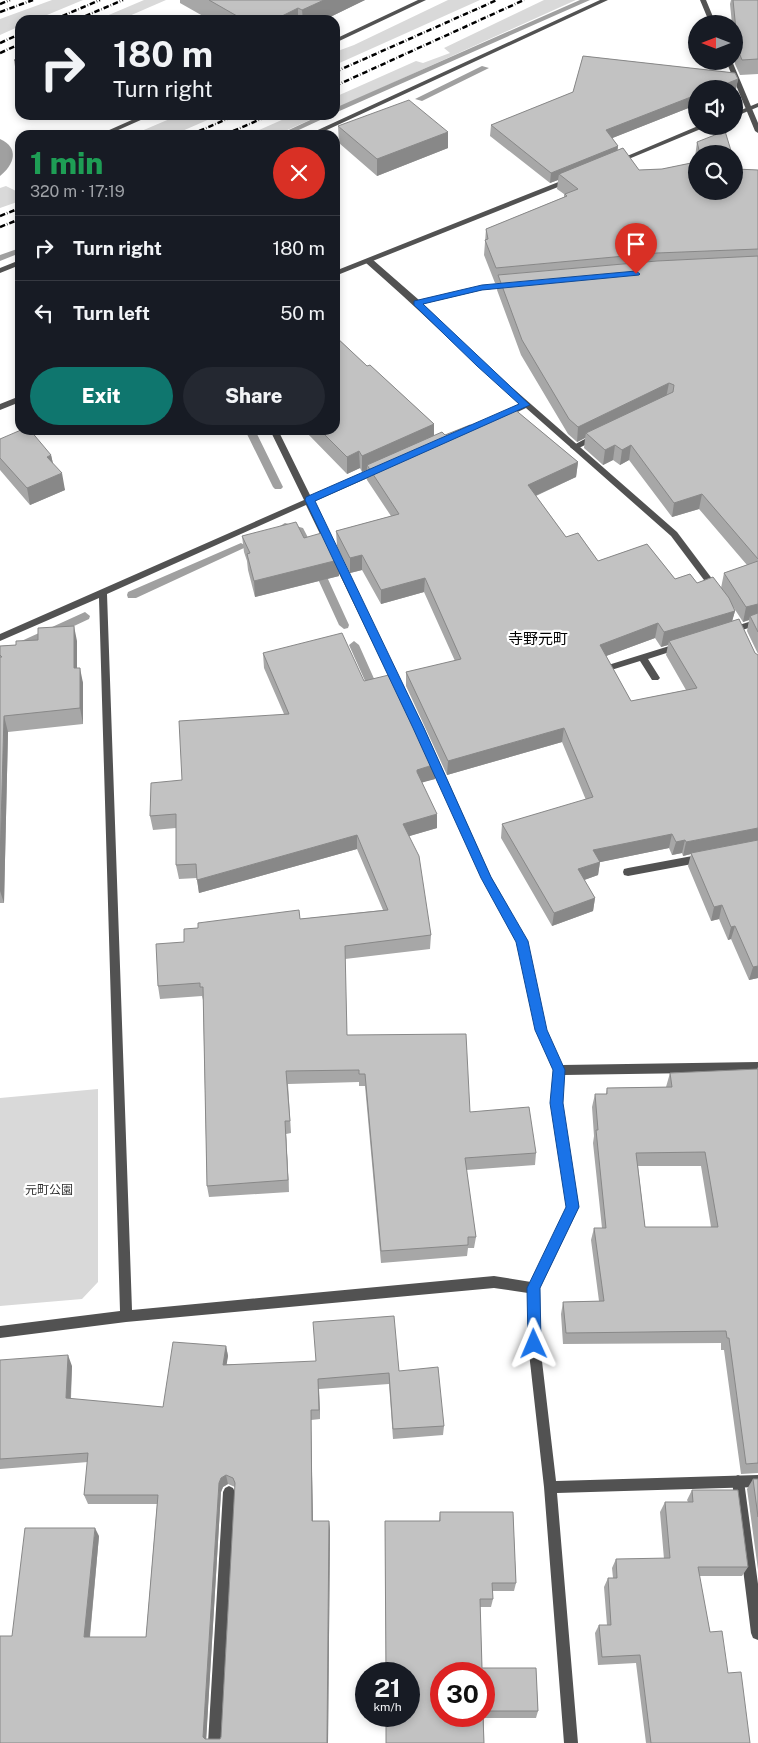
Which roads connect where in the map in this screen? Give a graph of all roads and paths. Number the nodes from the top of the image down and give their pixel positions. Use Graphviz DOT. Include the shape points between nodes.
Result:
graph roads {
  1 [pos="423,0"];
  2 [pos="605,0"];
  3 [pos="703,0"];
  4 [pos="709,15"];
  5 [pos="340,39"];
  6 [pos="733,70"];
  7 [pos="758,105"];
  8 [pos="749,109"];
  9 [pos="743,111"];
  10 [pos="137,120"];
  11 [pos="113,130"];
  12 [pos="321,130"];
  13 [pos="758,131"];
  14 [pos="688,133"];
  15 [pos="606,166"];
  16 [pos="578,177"];
  17 [pos="370,261"];
  18 [pos="15,264"];
  19 [pos="0,271"];
  20 [pos="340,272"];
  21 [pos="520,284"];
  22 [pos="417,303"];
  23 [pos="15,401"];
  24 [pos="526,405"];
  25 [pos="0,407"];
  26 [pos="499,417"];
  27 [pos="608,431"];
  28 [pos="277,435"];
  29 [pos="574,447"];
  30 [pos="391,464"];
  31 [pos="310,500"];
  32 [pos="103,592"];
  33 [pos="720,596"];
  34 [pos="758,622"];
  35 [pos="737,628"];
  36 [pos="0,638"];
  37 [pos="686,644"];
  38 [pos="642,657"];
  39 [pos="608,668"];
  40 [pos="655,678"];
  41 [pos="712,856"];
  42 [pos="628,872"];
  43 [pos="758,1067"];
  44 [pos="559,1070"];
  45 [pos="534,1288"];
  46 [pos="126,1316"];
  47 [pos="0,1332"];
  48 [pos="738,1481"];
  49 [pos="758,1481"];
  50 [pos="550,1487"];
  51 [pos="229,1492"];
  52 [pos="758,1633"];
  53 [pos="214,1743"];
  54 [pos="571,1743"];
  1 -- 5 [label="street"];
  2 -- 12 [label="street"];
  3 -- 4 [label="street"];
  6 -- 8 [label="street"];
  7 -- 8 [label="street"];
  8 -- 9 [label="street"];
  8 -- 13 [label="street"];
  10 -- 11 [label="street"];
  14 -- 15 [label="street"];
  16 -- 17 [label="street"];
  17 -- 20 [label="street"];
  17 -- 22 [label="street"];
  18 -- 19 [label="street"];
  21 -- 22 [label="street" via="482,288"];
  22 -- 24 [label="street"];
  23 -- 25 [label="street"];
  24 -- 26 [label="street"];
  24 -- 29 [label="street"];
  27 -- 29 [label="street"];
  28 -- 31 [label="street"];
  29 -- 33 [label="street" via="674,534"];
  30 -- 31 [label="street"];
  31 -- 32 [label="street"];
  31 -- 44 [label="street" via="419,728 486,878 522,941 541,1030"];
  32 -- 36 [label="street"];
  32 -- 46 [label="street"];
  34 -- 35 [label="street"];
  37 -- 38 [label="street"];
  38 -- 39 [label="street"];
  38 -- 40 [label="street"];
  41 -- 42 [label="street"];
  43 -- 44 [label="street"];
  44 -- 45 [label="street" via="556,1103 572,1207"];
  45 -- 46 [label="street" via="494,1282"];
  45 -- 50 [label="street" via="534,1344"];
  46 -- 47 [label="street"];
  48 -- 49 [label="street"];
  48 -- 50 [label="street"];
  48 -- 52 [label="street"];
  50 -- 54 [label="street"];
  51 -- 53 [label="street"];
}
